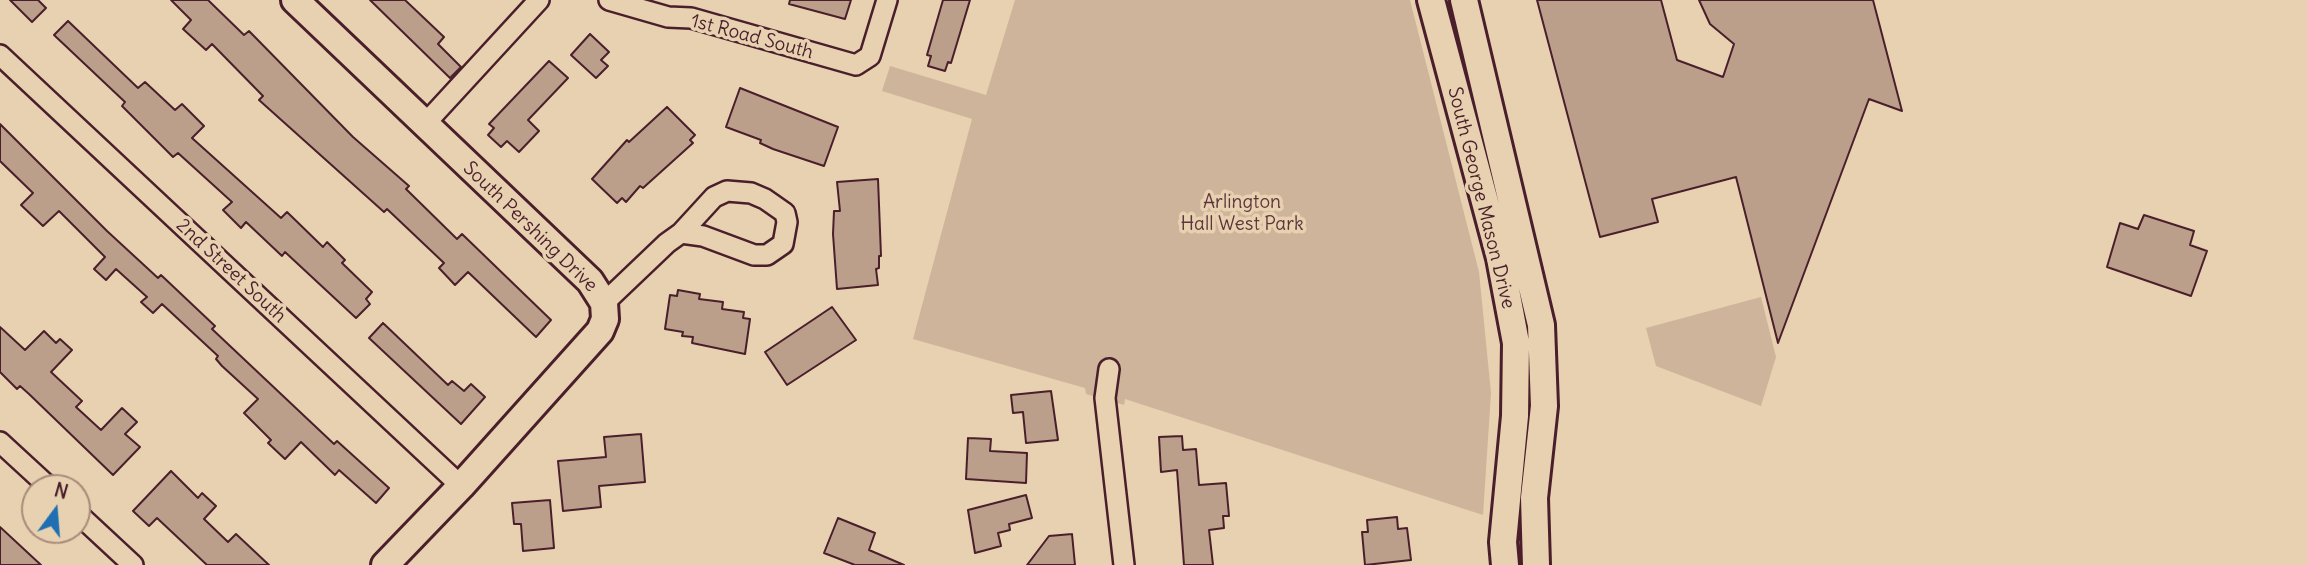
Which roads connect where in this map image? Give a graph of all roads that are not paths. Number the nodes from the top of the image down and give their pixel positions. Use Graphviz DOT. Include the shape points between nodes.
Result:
graph roads {
  1 [pos="295,0"];
  2 [pos="539,0"];
  3 [pos="609,0"];
  4 [pos="887,0"];
  5 [pos="1431,0"];
  6 [pos="1464,0"];
  7 [pos="0,55"];
  8 [pos="424,125"];
  9 [pos="681,233"];
  10 [pos="604,303"];
  11 [pos="1110,369"];
  12 [pos="0,442"];
  13 [pos="35,474"];
  14 [pos="461,486"];
  15 [pos="91,526"];
  16 [pos="134,565"];
  17 [pos="385,565"];
  18 [pos="1124,565"];
  19 [pos="1505,565"];
  20 [pos="1536,565"];
  1 -- 8 [label="main road, South Pershing Drive"];
  2 -- 8 [label="street"];
  3 -- 4 [label="street, 1st Road South" via="856,65 870,56"];
  5 -- 19 [label="main road, South George Mason Drive" via="1500,258 1516,343"];
  6 -- 20 [label="main road, South George Mason Drive" via="1541,325 1544,406 1534,498"];
  7 -- 14 [label="street, 2nd Street South"];
  8 -- 10 [label="main road, South Pershing Drive" via="590,281"];
  9 -- 9 [label="street" via="767,255 783,244 787,222 778,205 751,193 727,191 714,197"];
  9 -- 10 [label="street"];
  10 -- 14 [label="main road, South Pershing Drive" via="600,331"];
  11 -- 18 [label="street" via="1105,398"];
  12 -- 13 [label="street"];
  14 -- 17 [label="main road, South Pershing Drive"];
  15 -- 16 [label="street"];
}
